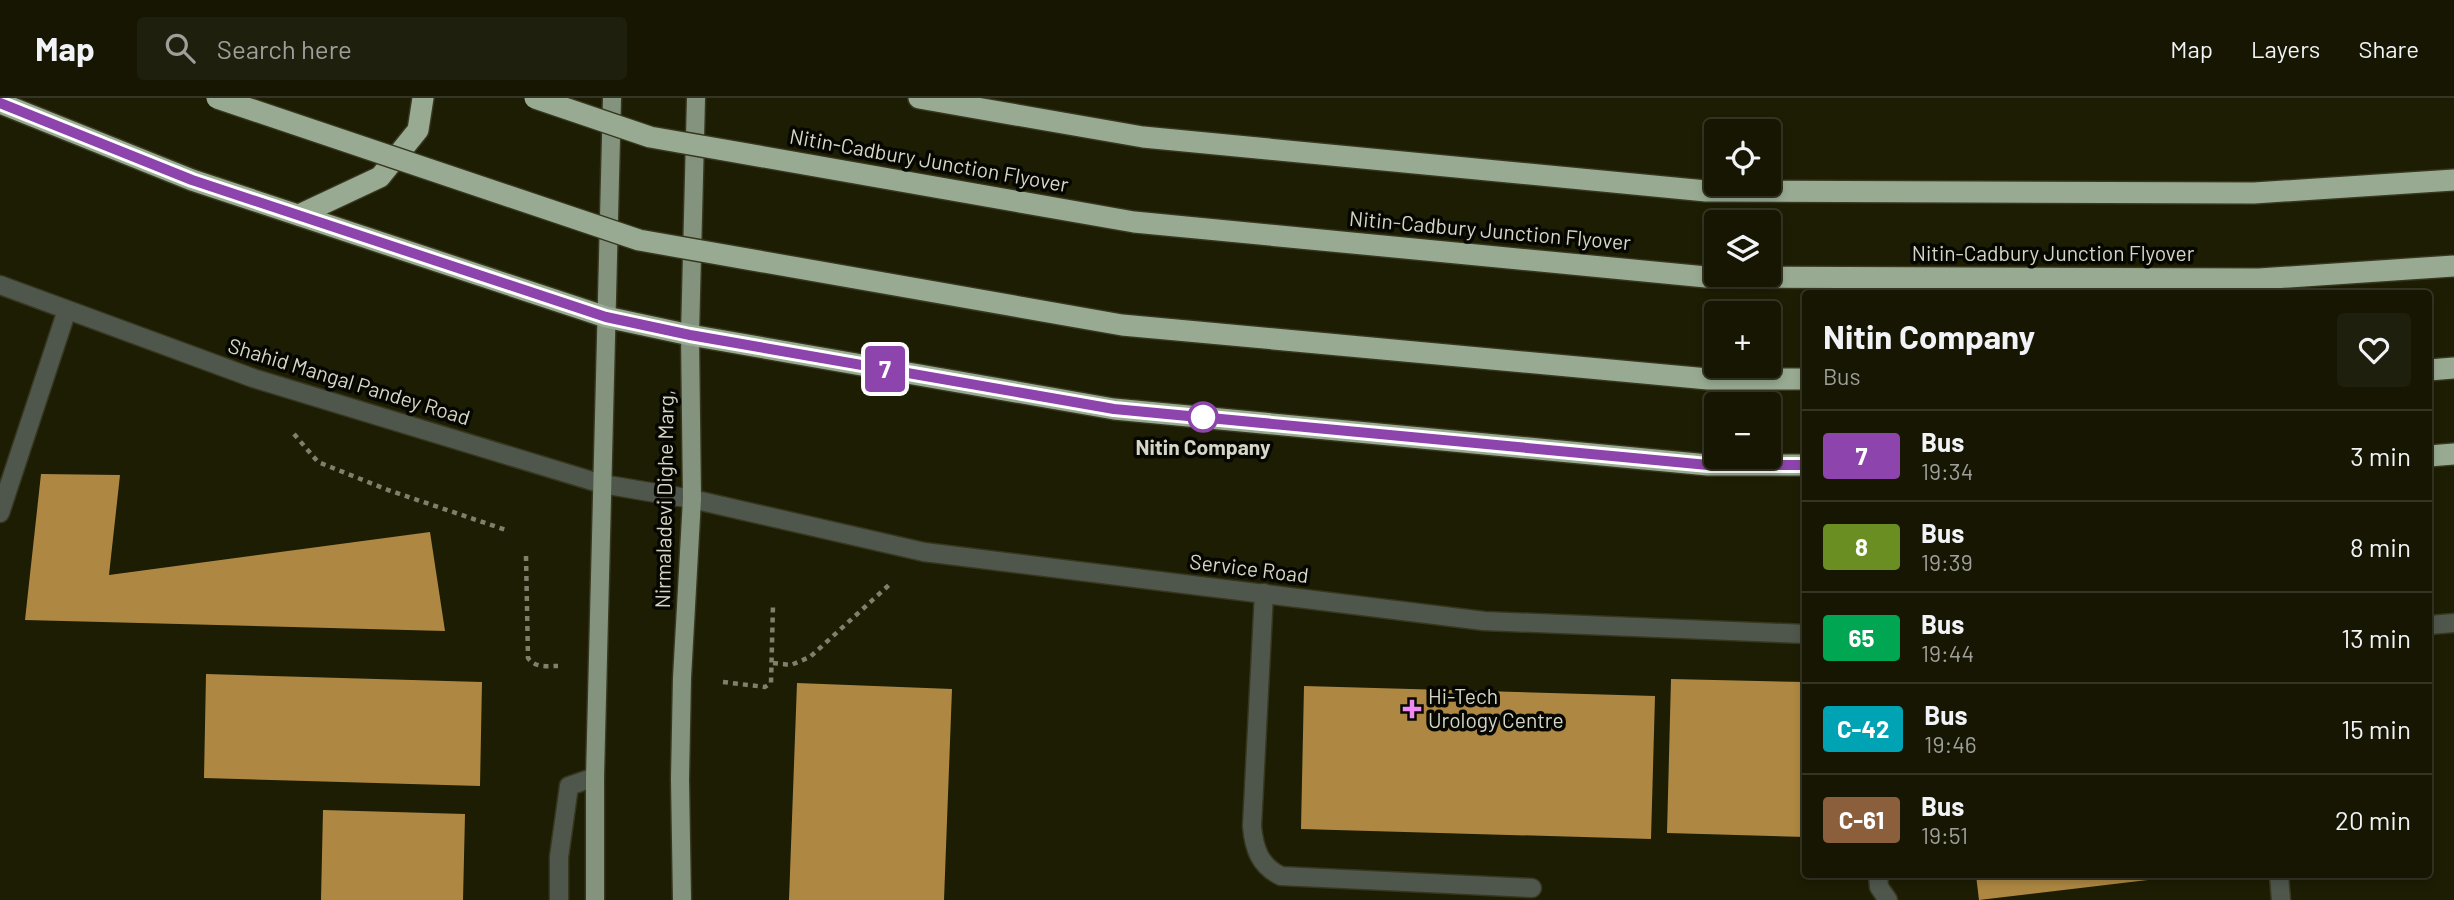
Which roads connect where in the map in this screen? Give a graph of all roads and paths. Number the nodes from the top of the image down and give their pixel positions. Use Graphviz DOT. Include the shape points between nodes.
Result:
graph roads {
  1 [pos="218,98"];
  2 [pos="422,98"];
  3 [pos="535,98"];
  4 [pos="611,98"];
  5 [pos="696,98"];
  6 [pos="919,98"];
  7 [pos="0,103"];
  8 [pos="2454,180"];
  9 [pos="299,215"];
  10 [pos="2454,266"];
  11 [pos="0,285"];
  12 [pos="67,310"];
  13 [pos="606,317"];
  14 [pos="690,335"];
  15 [pos="2454,368"];
  16 [pos="2432,370"];
  17 [pos="1802,379"];
  18 [pos="294,433"];
  19 [pos="2454,454"];
  20 [pos="2432,456"];
  21 [pos="1802,465"];
  22 [pos="602,484"];
  23 [pos="692,499"];
  24 [pos="0,513"];
  25 [pos="506,530"];
  26 [pos="924,552"];
  27 [pos="526,556"];
  28 [pos="1264,593"];
  29 [pos="773,605"];
  30 [pos="2454,623"];
  31 [pos="2432,625"];
  32 [pos="1802,634"];
  33 [pos="773,663"];
  34 [pos="597,666"];
  35 [pos="682,678"];
  36 [pos="595,777"];
  37 [pos="1878,878"];
  38 [pos="2279,878"];
  39 [pos="1532,888"];
  40 [pos="559,900"];
  41 [pos="595,900"];
  42 [pos="682,900"];
  43 [pos="1888,900"];
  44 [pos="2281,900"];
  1 -- 17 [label="highway, bridge" via="653,242 1122,325 1707,379"];
  2 -- 9 [label="highway" via="418,130 380,177"];
  3 -- 10 [label="highway, Nitin-Cadbury Junction Flyover, bridge" via="650,137 1134,222 1706,277 2259,279"];
  4 -- 13 [label="main road"];
  5 -- 14 [label="main road, Nirmaladevi Dighe Marg,"];
  6 -- 8 [label="highway" via="1143,137 1706,191 2254,193"];
  7 -- 9 [label="highway" via="192,180"];
  9 -- 13 [label="highway"];
  11 -- 12 [label="street, Shahid Mangal Pandey Road"];
  12 -- 22 [label="street, Shahid Mangal Pandey Road" via="253,378"];
  12 -- 24 [label="street"];
  13 -- 14 [label="highway"];
  13 -- 22 [label="main road"];
  14 -- 21 [label="highway" via="1114,409 1708,465"];
  14 -- 23 [label="main road, Nirmaladevi Dighe Marg,"];
  15 -- 16 [label="highway"];
  18 -- 25 [label="path" via="318,462"];
  19 -- 20 [label="highway"];
  22 -- 23 [label="street, Shahid Mangal Pandey Road"];
  22 -- 34 [label="main road"];
  23 -- 26 [label="street, Service Road"];
  23 -- 35 [label="main road, Nirmaladevi Dighe Marg,"];
  26 -- 28 [label="street, Service Road"];
  26 -- 33 [label="path" via="810,657 791,665"];
  27 -- 34 [label="path" via="528,658 538,666"];
  28 -- 32 [label="street, Service Road" via="1484,621"];
  28 -- 39 [label="street" via="1252,826 1261,862 1281,876"];
  29 -- 33 [label="path"];
  30 -- 31 [label="street"];
  33 -- 35 [label="path" via="771,682 765,687"];
  34 -- 36 [label="main road"];
  35 -- 42 [label="main road, Nirmaladevi Dighe Marg,"];
  36 -- 40 [label="street" via="569,786 559,858"];
  36 -- 41 [label="main road"];
  37 -- 43 [label="street"];
  38 -- 44 [label="street"];
}
